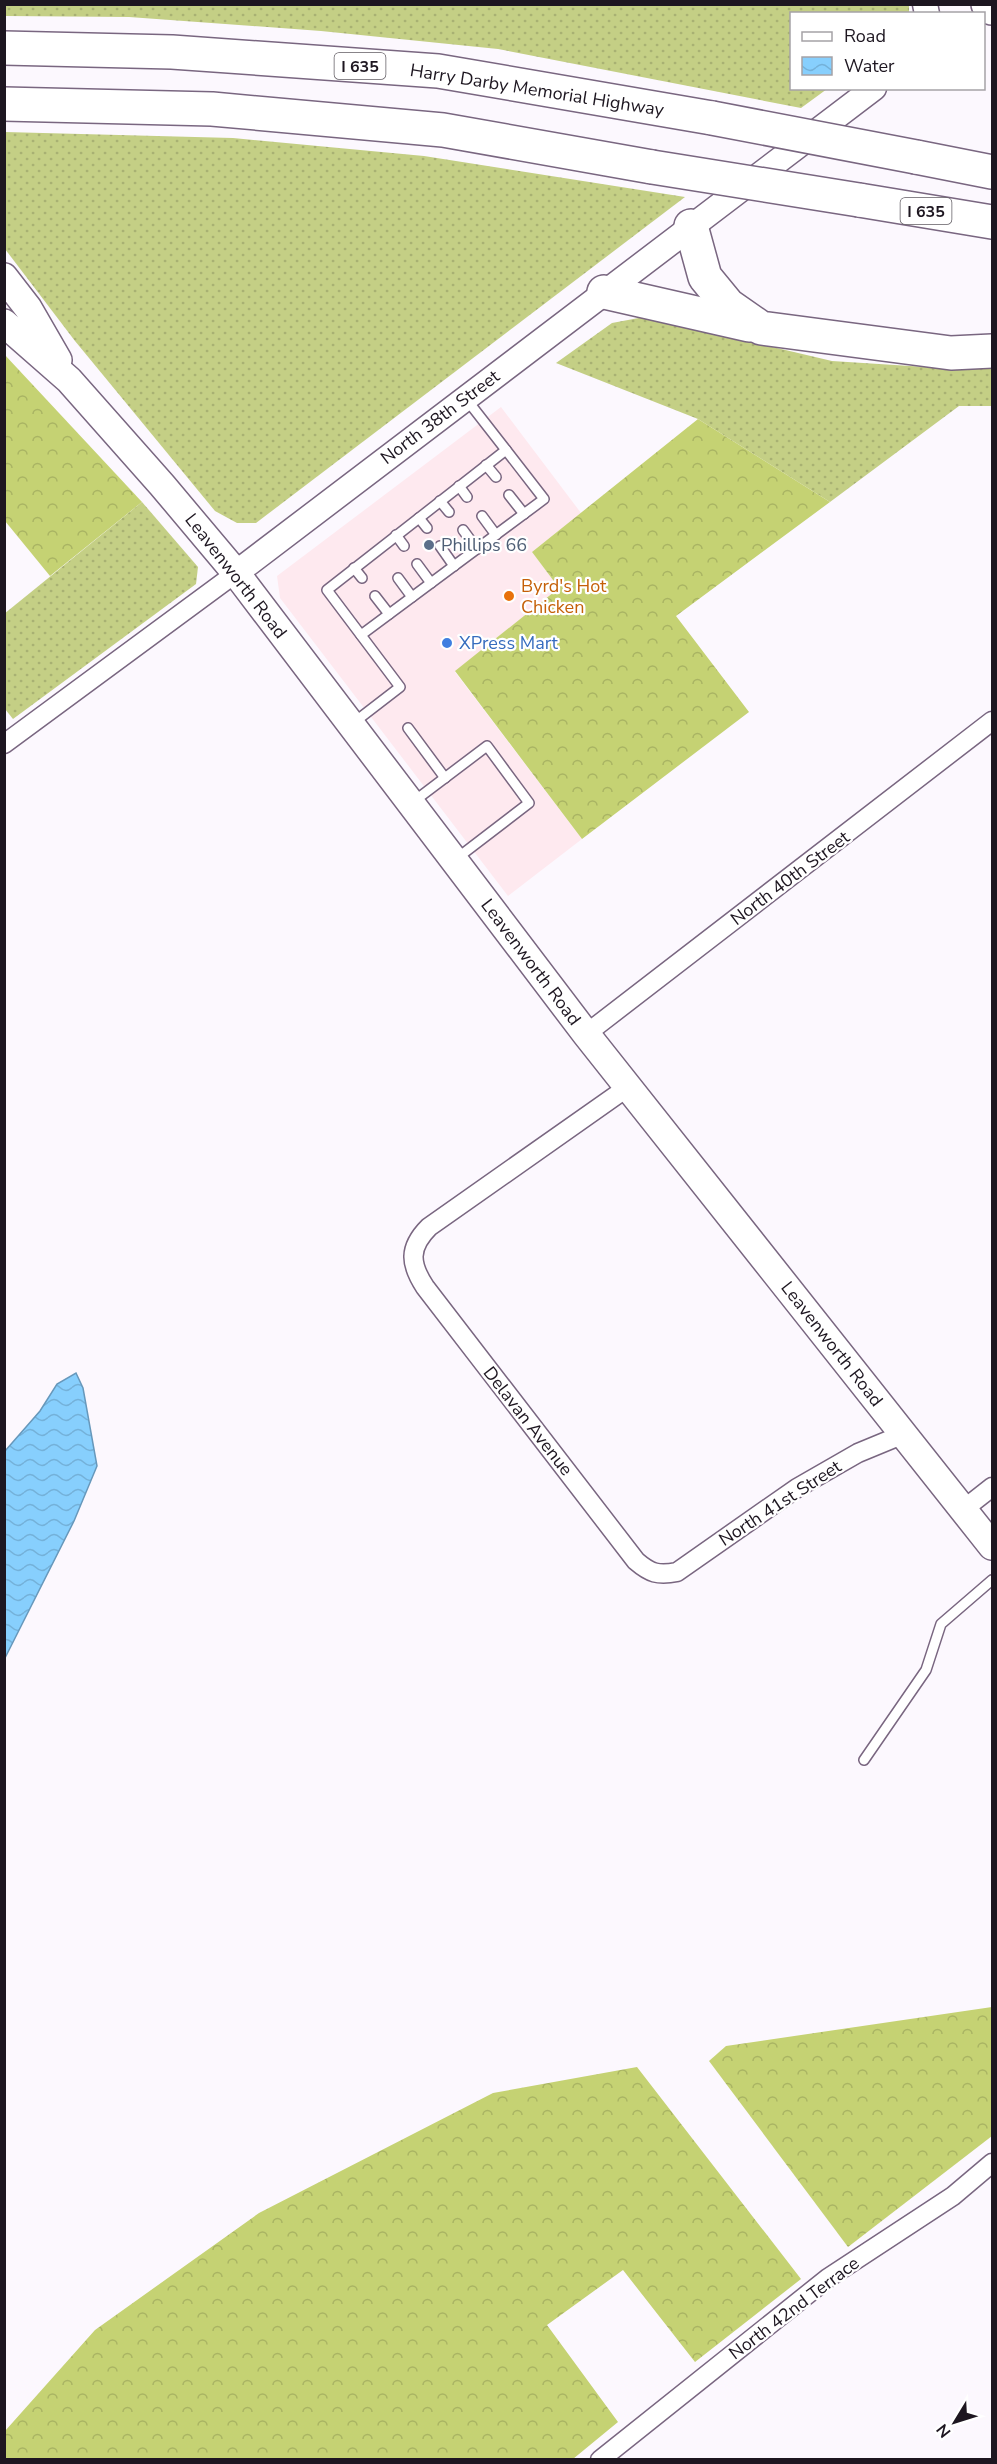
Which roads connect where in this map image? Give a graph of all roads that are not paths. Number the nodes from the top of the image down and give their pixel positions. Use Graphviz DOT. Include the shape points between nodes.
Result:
graph roads {
  1 [pos="987,4"];
  2 [pos="993,8"];
  3 [pos="4,48"];
  4 [pos="871,90"];
  5 [pos="4,104"];
  6 [pos="993,172"];
  7 [pos="993,222"];
  8 [pos="691,226"];
  9 [pos="4,277"];
  10 [pos="604,292"];
  11 [pos="4,323"];
  12 [pos="761,328"];
  13 [pos="993,351"];
  14 [pos="69,380"];
  15 [pos="466,398"];
  16 [pos="506,450"];
  17 [pos="486,465"];
  18 [pos="496,477"];
  19 [pos="459,486"];
  20 [pos="509,495"];
  21 [pos="467,497"];
  22 [pos="440,501"];
  23 [pos="449,512"];
  24 [pos="524,514"];
  25 [pos="482,516"];
  26 [pos="419,518"];
  27 [pos="427,528"];
  28 [pos="463,530"];
  29 [pos="496,535"];
  30 [pos="396,536"];
  31 [pos="404,546"];
  32 [pos="440,546"];
  33 [pos="477,549"];
  34 [pos="377,550"];
  35 [pos="385,560"];
  36 [pos="417,564"];
  37 [pos="454,566"];
  38 [pos="354,568"];
  39 [pos="236,573"];
  40 [pos="362,578"];
  41 [pos="398,578"];
  42 [pos="431,583"];
  43 [pos="375,596"];
  44 [pos="412,597"];
  45 [pos="389,614"];
  46 [pos="361,635"];
  47 [pos="993,722"];
  48 [pos="351,725"];
  49 [pos="408,728"];
  50 [pos="6,740"];
  51 [pos="445,778"];
  52 [pos="411,803"];
  53 [pos="454,860"];
  54 [pos="586,1034"];
  55 [pos="628,1087"];
  56 [pos="904,1434"];
  57 [pos="993,1487"];
  58 [pos="964,1509"];
  59 [pos="993,1546"];
  60 [pos="658,1574"];
  61 [pos="991,1584"];
  62 [pos="864,1760"];
  63 [pos="993,2163"];
  64 [pos="600,2460"];
  1 -- 2 [label="highway"];
  3 -- 6 [label="highway, Harry Darby Memorial Highway / I 635, bridge" via="172,52 438,71"];
  4 -- 8 [label="street, North 38th Street"];
  5 -- 7 [label="highway, I 635, bridge" via="212,109 443,130"];
  8 -- 10 [label="street, North 38th Street"];
  8 -- 12 [label="highway" via="705,277 728,305"];
  9 -- 14 [label="main road, Leavenworth Road" via="28,308"];
  10 -- 12 [label="highway"];
  10 -- 15 [label="street, North 38th Street"];
  11 -- 14 [label="main road, Leavenworth Road"];
  12 -- 13 [label="highway" via="951,353"];
  14 -- 39 [label="main road, Leavenworth Road"];
  15 -- 16 [label="lane"];
  15 -- 39 [label="street, North 38th Street"];
  16 -- 17 [label="lane"];
  16 -- 24 [label="lane" via="544,499"];
  17 -- 18 [label="lane"];
  17 -- 19 [label="lane"];
  19 -- 21 [label="lane"];
  19 -- 22 [label="lane"];
  20 -- 24 [label="lane"];
  22 -- 23 [label="lane"];
  22 -- 26 [label="lane"];
  24 -- 29 [label="lane"];
  25 -- 29 [label="lane"];
  26 -- 27 [label="lane"];
  26 -- 30 [label="lane"];
  28 -- 33 [label="lane"];
  29 -- 33 [label="lane"];
  30 -- 31 [label="lane"];
  30 -- 34 [label="lane"];
  32 -- 37 [label="lane"];
  33 -- 37 [label="lane"];
  34 -- 35 [label="lane"];
  34 -- 38 [label="lane"];
  36 -- 42 [label="lane"];
  37 -- 42 [label="lane"];
  38 -- 40 [label="lane"];
  38 -- 46 [label="lane" via="327,590"];
  39 -- 48 [label="main road, Leavenworth Road"];
  39 -- 50 [label="street, North 38th Street"];
  41 -- 44 [label="lane"];
  42 -- 44 [label="lane"];
  43 -- 45 [label="lane"];
  44 -- 45 [label="lane"];
  45 -- 46 [label="lane"];
  46 -- 48 [label="lane" via="400,687"];
  47 -- 54 [label="street, North 40th Street"];
  48 -- 52 [label="main road, Leavenworth Road"];
  49 -- 51 [label="lane"];
  51 -- 52 [label="lane"];
  51 -- 53 [label="lane" via="487,746 530,803"];
  52 -- 53 [label="main road, Leavenworth Road"];
  53 -- 54 [label="main road, Leavenworth Road"];
  54 -- 55 [label="main road, Leavenworth Road"];
  55 -- 56 [label="main road, Leavenworth Road"];
  55 -- 60 [label="street, Delavan Avenue" via="429,1227 419,1237 413,1256 417,1275 425,1287 628,1551 647,1571"];
  56 -- 58 [label="main road, Leavenworth Road"];
  56 -- 60 [label="street, North 41st Street" via="858,1453 797,1488 677,1572"];
  57 -- 58 [label="street"];
  58 -- 59 [label="main road, Leavenworth Road"];
  61 -- 62 [label="lane" via="941,1624 926,1670"];
  63 -- 64 [label="street, North 42nd Terrace" via="952,2196 828,2278"];
}
